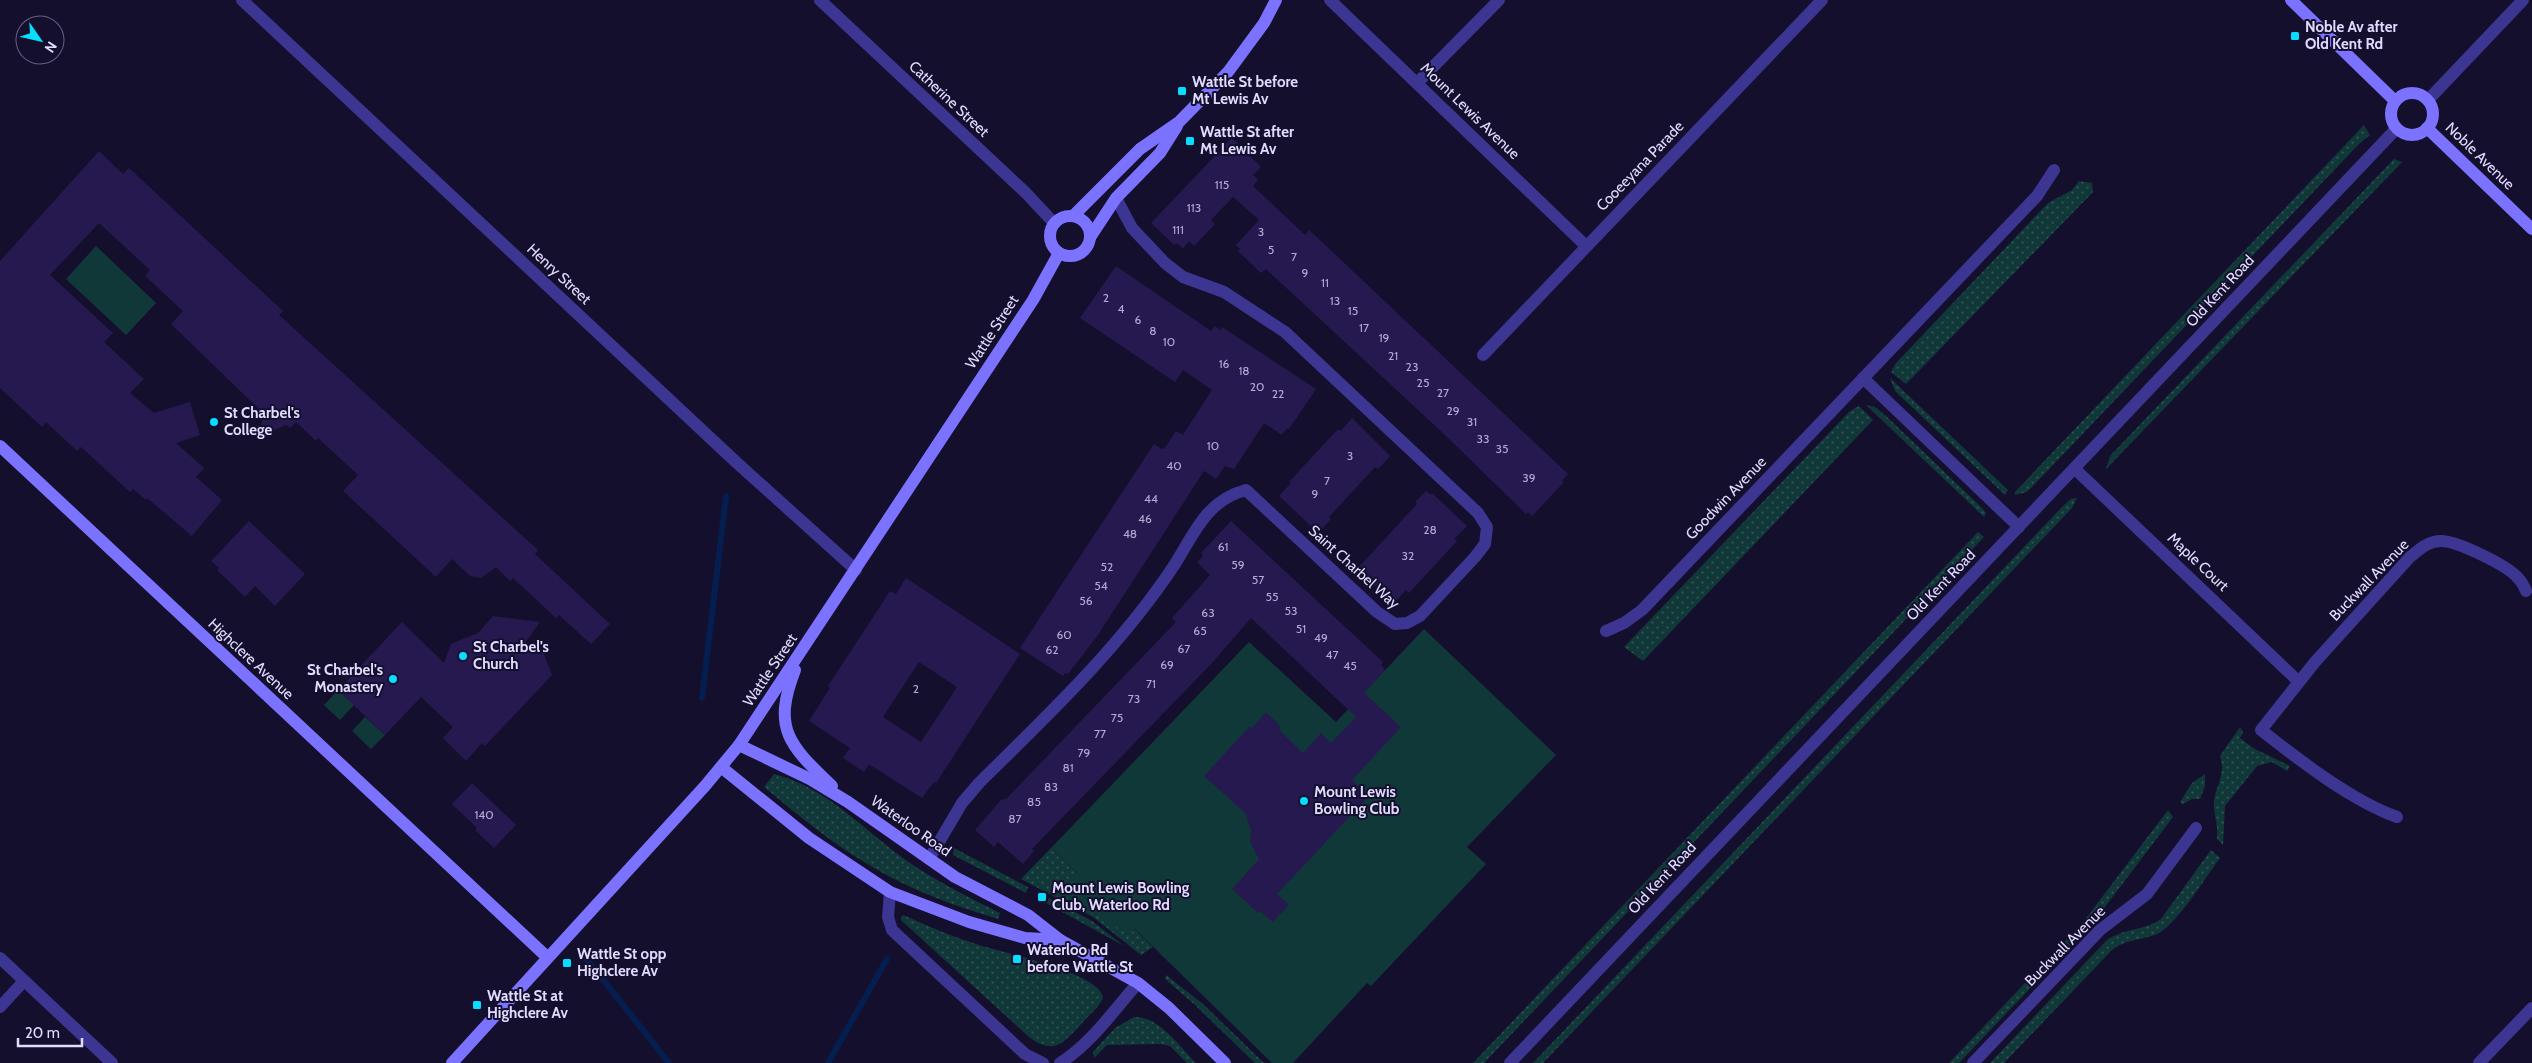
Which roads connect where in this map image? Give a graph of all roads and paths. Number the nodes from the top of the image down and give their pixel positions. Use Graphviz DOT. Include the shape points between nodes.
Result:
graph roads {
  1 [pos="242,0"];
  2 [pos="820,0"];
  3 [pos="1276,0"];
  4 [pos="1330,0"];
  5 [pos="1499,0"];
  6 [pos="1822,0"];
  7 [pos="2291,0"];
  8 [pos="2522,0"];
  9 [pos="1418,84"];
  10 [pos="2395,100"];
  11 [pos="2428,100"];
  12 [pos="1180,122"];
  13 [pos="2427,128"];
  14 [pos="2396,129"];
  15 [pos="2054,170"];
  16 [pos="1116,198"];
  17 [pos="1074,215"];
  18 [pos="1054,223"];
  19 [pos="2532,229"];
  20 [pos="1091,236"];
  21 [pos="1586,246"];
  22 [pos="1059,253"];
  23 [pos="1483,355"];
  24 [pos="1863,378"];
  25 [pos="0,446"];
  26 [pos="2075,469"];
  27 [pos="2019,527"];
  28 [pos="856,570"];
  29 [pos="2526,591"];
  30 [pos="1606,630"];
  31 [pos="802,651"];
  32 [pos="2298,681"];
  33 [pos="739,745"];
  34 [pos="721,767"];
  35 [pos="848,802"];
  36 [pos="2397,817"];
  37 [pos="2196,828"];
  38 [pos="929,859"];
  39 [pos="890,892"];
  40 [pos="1060,940"];
  41 [pos="547,957"];
  42 [pos="0,958"];
  43 [pos="24,981"];
  44 [pos="1138,983"];
  45 [pos="0,1006"];
  46 [pos="2532,1008"];
  47 [pos="112,1063"];
  48 [pos="452,1063"];
  49 [pos="1043,1063"];
  50 [pos="1060,1063"];
  51 [pos="1225,1063"];
  52 [pos="1510,1063"];
  53 [pos="1974,1063"];
  54 [pos="2479,1063"];
  1 -- 28 [label="street, Henry Street"];
  2 -- 18 [label="street, Catherine Street"];
  3 -- 12 [label="main road" via="1264,23 1228,72"];
  4 -- 9 [label="street, Mount Lewis Avenue"];
  5 -- 9 [label="street"];
  6 -- 21 [label="street, Cooeeyana Parade"];
  7 -- 10 [label="main road"];
  8 -- 11 [label="street"];
  9 -- 21 [label="street, Mount Lewis Avenue"];
  10 -- 11 [label="main road" via="2411,92"];
  10 -- 14 [label="main road" via="2390,118"];
  11 -- 13 [label="main road" via="2433,118"];
  12 -- 16 [label="main road" via="1160,153"];
  12 -- 17 [label="main road" via="1140,149"];
  13 -- 14 [label="main road" via="2415,135"];
  13 -- 19 [label="main road, Noble Avenue"];
  14 -- 26 [label="street, Old Kent Road"];
  15 -- 24 [label="street, Goodwin Avenue" via="2037,196"];
  16 -- 20 [label="main road"];
  16 -- 38 [label="street, Saint Charbel Way" via="1132,228 1165,264 1184,277 1224,292 1262,315 1322,365 1478,513 1487,527 1487,539 1475,558 1420,616 1407,623 1395,624 1377,612 1246,490 1218,502 1125,633 979,783 958,810"];
  17 -- 18 [label="main road"];
  17 -- 20 [label="main road" via="1086,222"];
  18 -- 22 [label="main road" via="1051,242"];
  20 -- 22 [label="main road" via="1080,254"];
  21 -- 23 [label="street, Cooeeyana Parade"];
  22 -- 28 [label="main road, Wattle Street" via="1032,300"];
  24 -- 27 [label="street"];
  24 -- 30 [label="street, Goodwin Avenue" via="1642,610 1624,623"];
  25 -- 41 [label="main road, Highclere Avenue"];
  26 -- 27 [label="street, Old Kent Road"];
  26 -- 32 [label="street, Maple Court"];
  27 -- 52 [label="street, Old Kent Road"];
  28 -- 31 [label="main road, Wattle Street"];
  29 -- 32 [label="street, Buckwall Avenue" via="2518,577 2502,566 2453,543 2432,542 2410,557"];
  31 -- 33 [label="main road, Wattle Street"];
  31 -- 35 [label="main road" via="786,698 785,729 807,760"];
  32 -- 36 [label="street, Buckwall Avenue" via="2261,730 2360,799"];
  33 -- 34 [label="main road, Wattle Street"];
  33 -- 35 [label="main road, Waterloo Road" via="810,779"];
  34 -- 39 [label="main road, Waterloo Road" via="809,838"];
  34 -- 41 [label="main road, Wattle Street"];
  35 -- 38 [label="main road, Waterloo Road"];
  37 -- 53 [label="street, Buckwall Avenue" via="2154,886 2100,930"];
  38 -- 40 [label="main road, Waterloo Road" via="955,877 1028,915"];
  39 -- 40 [label="main road, Waterloo Road" via="969,922 1025,938"];
  39 -- 49 [label="street" via="888,918 892,930 1025,1054"];
  40 -- 44 [label="main road, Waterloo Road"];
  41 -- 48 [label="main road, Wattle Street"];
  42 -- 43 [label="street"];
  43 -- 45 [label="street"];
  43 -- 47 [label="street"];
  44 -- 50 [label="street" via="1095,1033"];
  44 -- 51 [label="main road, Waterloo Road" via="1170,1008"];
  46 -- 54 [label="street"];
}
